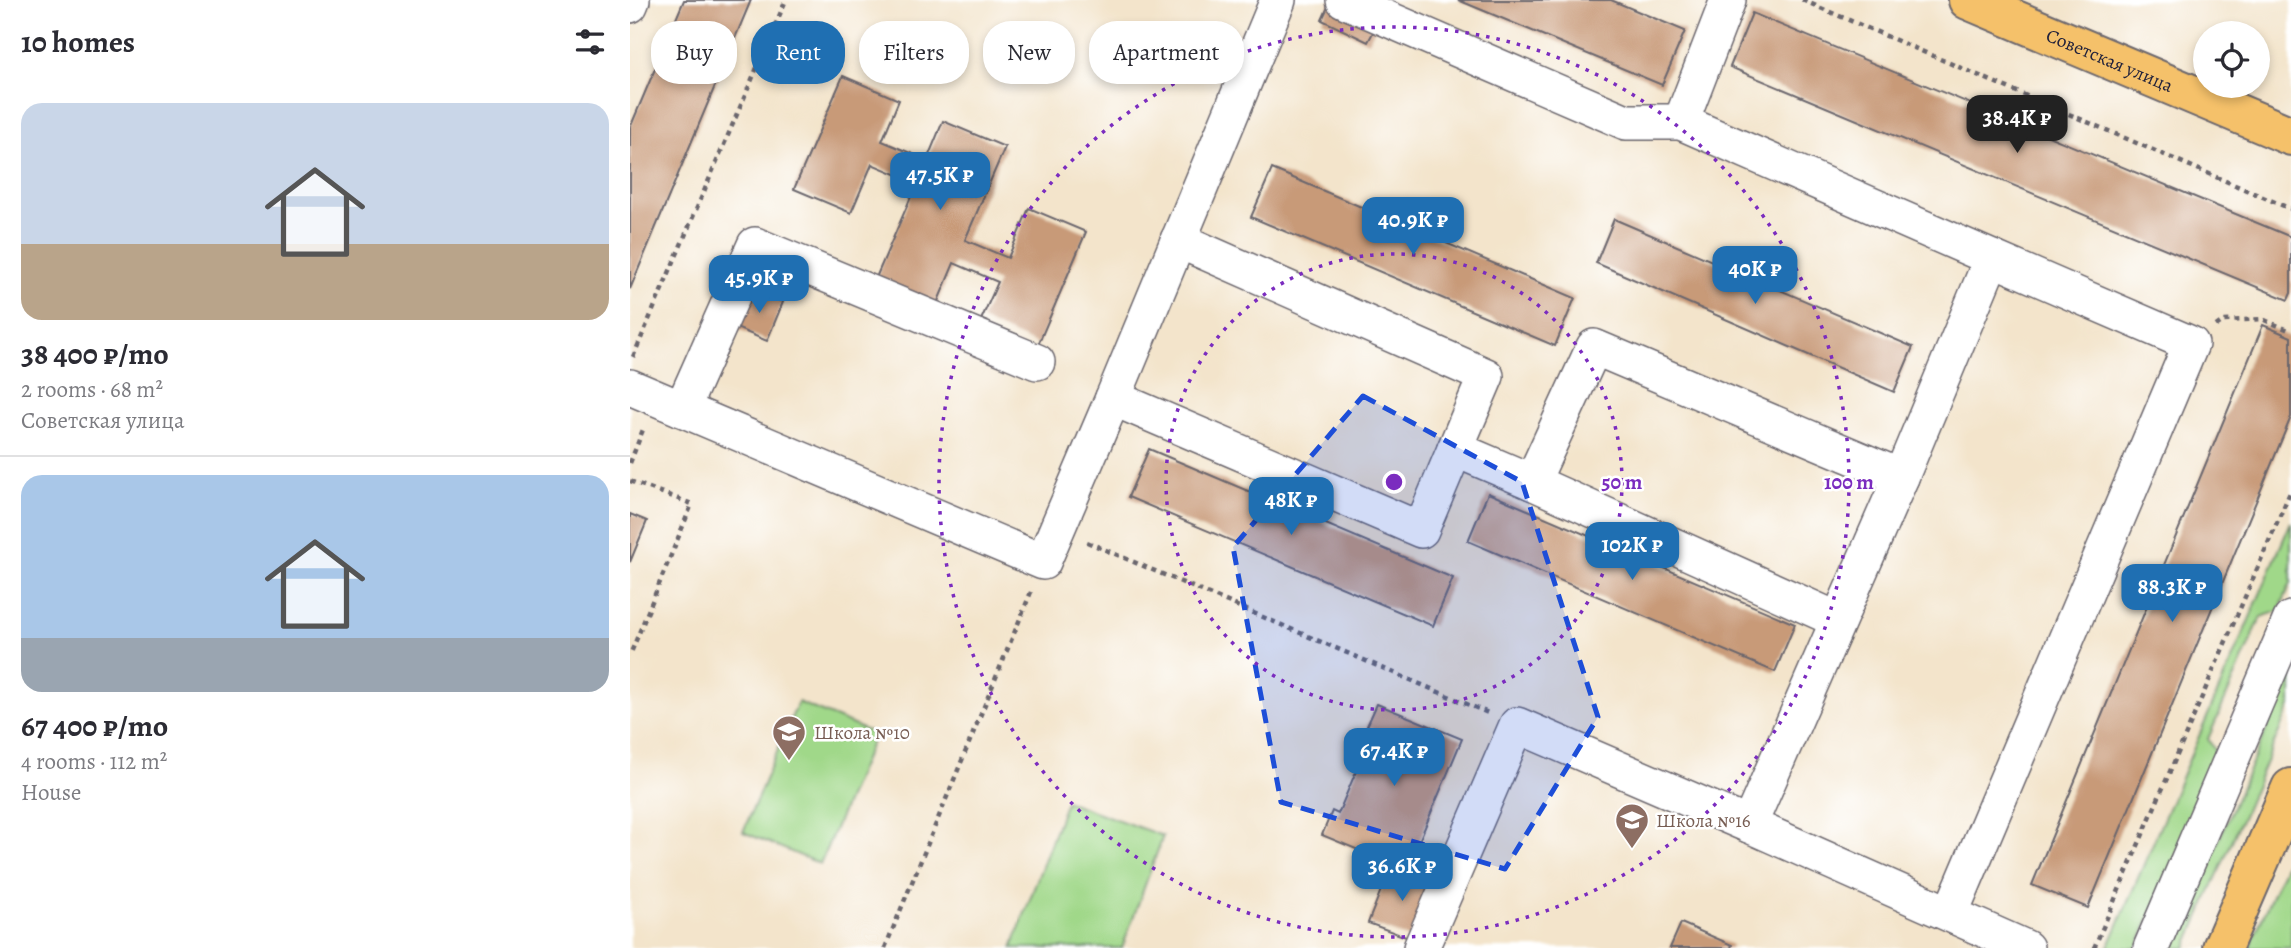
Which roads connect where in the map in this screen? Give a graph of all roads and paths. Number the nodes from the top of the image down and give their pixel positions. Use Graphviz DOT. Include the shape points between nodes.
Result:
graph roads {
  1 [pos="786,0"];
  2 [pos="1278,0"];
  3 [pos="1344,0"];
  4 [pos="1728,0"];
  5 [pos="1802,0"];
  6 [pos="1968,0"];
  7 [pos="1681,122"];
  8 [pos="2291,136"];
  9 [pos="2291,209"];
  10 [pos="1178,240"];
  11 [pos="1992,258"];
  12 [pos="2291,331"];
  13 [pos="2191,344"];
  14 [pos="1037,362"];
  15 [pos="630,364"];
  16 [pos="630,387"];
  17 [pos="1112,397"];
  18 [pos="681,409"];
  19 [pos="1455,449"];
  20 [pos="1901,477"];
  21 [pos="630,481"];
  22 [pos="1532,482"];
  23 [pos="2291,490"];
  24 [pos="1057,530"];
  25 [pos="2291,619"];
  26 [pos="1838,620"];
  27 [pos="630,655"];
  28 [pos="1517,725"];
  29 [pos="2291,788"];
  30 [pos="1749,824"];
  31 [pos="1951,912"];
  32 [pos="1421,948"];
  33 [pos="2026,948"];
  34 [pos="2094,948"];
  35 [pos="2151,948"];
  36 [pos="2222,948"];
  1 -- 15 [label="path"];
  2 -- 10 [label="lane"];
  3 -- 7 [label="lane" via="1626,122"];
  4 -- 7 [label="lane"];
  5 -- 9 [label="path"];
  6 -- 8 [label="main road, Советская улица"];
  7 -- 11 [label="lane"];
  10 -- 17 [label="lane"];
  10 -- 19 [label="lane" via="1486,376"];
  11 -- 13 [label="lane"];
  11 -- 20 [label="lane"];
  12 -- 13 [label="path" via="2262,319 2223,321"];
  13 -- 31 [label="lane"];
  14 -- 18 [label="lane" via="754,245"];
  16 -- 18 [label="lane"];
  17 -- 19 [label="lane" via="1421,530"];
  17 -- 24 [label="lane"];
  18 -- 24 [label="lane" via="1043,562"];
  19 -- 22 [label="lane"];
  20 -- 22 [label="lane" via="1594,347"];
  20 -- 26 [label="lane"];
  21 -- 27 [label="path" via="692,504"];
  22 -- 26 [label="lane"];
  23 -- 34 [label="path"];
  24 -- 28 [label="path"];
  25 -- 35 [label="lane"];
  26 -- 30 [label="lane"];
  28 -- 30 [label="lane"];
  28 -- 32 [label="lane"];
  29 -- 36 [label="main road"];
  30 -- 31 [label="lane"];
  31 -- 33 [label="lane"];
}
